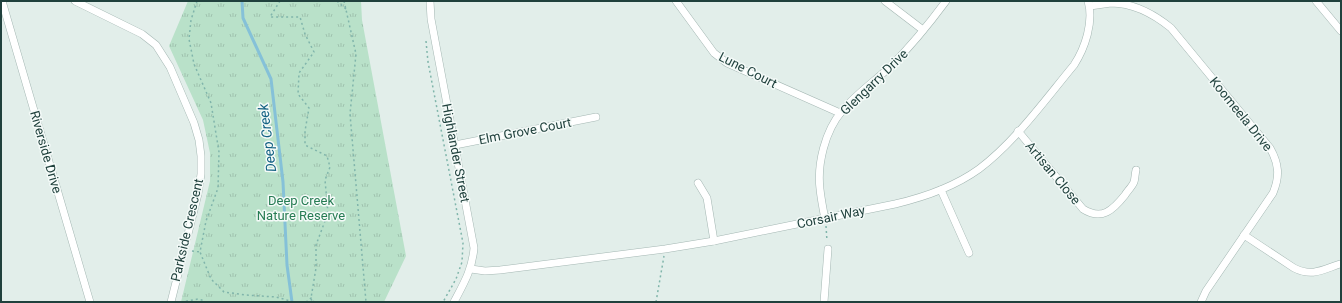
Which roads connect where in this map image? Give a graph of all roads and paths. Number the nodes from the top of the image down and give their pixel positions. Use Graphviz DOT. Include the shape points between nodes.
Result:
graph roads {
  1 [pos="2,1"];
  2 [pos="75,1"];
  3 [pos="197,1"];
  4 [pos="280,1"];
  5 [pos="336,1"];
  6 [pos="344,1"];
  7 [pos="430,1"];
  8 [pos="676,1"];
  9 [pos="885,1"];
  10 [pos="946,1"];
  11 [pos="1316,1"];
  12 [pos="1089,3"];
  13 [pos="346,9"];
  14 [pos="1338,22"];
  15 [pos="923,30"];
  16 [pos="1341,31"];
  17 [pos="426,39"];
  18 [pos="840,113"];
  19 [pos="596,117"];
  20 [pos="1018,131"];
  21 [pos="455,145"];
  22 [pos="1136,170"];
  23 [pos="698,184"];
  24 [pos="941,190"];
  25 [pos="825,219"];
  26 [pos="1244,235"];
  27 [pos="714,241"];
  28 [pos="665,249"];
  29 [pos="828,249"];
  30 [pos="969,253"];
  31 [pos="1340,264"];
  32 [pos="471,269"];
  33 [pos="311,298"];
  34 [pos="90,302"];
  35 [pos="171,302"];
  36 [pos="181,302"];
  37 [pos="203,302"];
  38 [pos="294,302"];
  39 [pos="306,302"];
  40 [pos="313,302"];
  41 [pos="366,302"];
  42 [pos="443,302"];
  43 [pos="454,302"];
  44 [pos="656,302"];
  45 [pos="824,302"];
  46 [pos="1201,302"];
  1 -- 34 [label="street, Riverside Drive"];
  2 -- 35 [label="street, Parkside Crescent" via="142,34 156,45 170,67 194,123 199,140 201,174"];
  3 -- 38 [label="path" via="189,39 194,64 211,103 219,152 218,188 206,221 200,252 211,279 224,292"];
  4 -- 33 [label="path" via="270,17 300,17 314,52 299,73 298,94 308,108 305,145 327,156 330,167 325,180 328,213 316,245 316,268"];
  5 -- 13 [label="path"];
  6 -- 13 [label="path"];
  7 -- 21 [label="street, Highlander Street" via="431,19"];
  8 -- 18 [label="street, Lune Court" via="714,53 727,62"];
  9 -- 15 [label="street"];
  10 -- 15 [label="street, Glengarry Drive"];
  11 -- 14 [label="street"];
  12 -- 20 [label="street, Corsair Way" via="1088,31 1074,65"];
  12 -- 26 [label="street, Koomeela Drive" via="1124,4 1161,20 1171,28 1270,148 1277,165 1276,185"];
  13 -- 41 [label="path" via="356,54 350,114"];
  14 -- 16 [label="street"];
  15 -- 18 [label="street, Glengarry Drive" via="890,66"];
  17 -- 42 [label="path" via="428,62 463,243 462,262"];
  18 -- 25 [label="street, Glengarry Drive" via="828,134 821,159 819,174"];
  19 -- 21 [label="street, Elm Grove Court"];
  20 -- 22 [label="street, Artisan Close" via="1083,209 1090,213 1104,213 1117,205 1134,182"];
  20 -- 24 [label="street, Corsair Way" via="978,169"];
  21 -- 32 [label="street, Highlander Street" via="474,248"];
  23 -- 27 [label="street" via="707,198"];
  24 -- 25 [label="street, Corsair Way" via="922,197"];
  24 -- 30 [label="street"];
  25 -- 27 [label="street, Corsair Way"];
  25 -- 29 [label="path"];
  26 -- 31 [label="street" via="1302,272 1310,273"];
  26 -- 46 [label="street, Koomeela Drive"];
  27 -- 28 [label="street, Corsair Way"];
  28 -- 32 [label="street, Corsair Way" via="500,270"];
  28 -- 44 [label="path"];
  29 -- 45 [label="street"];
  32 -- 43 [label="street, Highlander Street"];
  33 -- 39 [label="path"];
  33 -- 40 [label="path"];
  36 -- 37 [label="path" via="198,299"];
}
